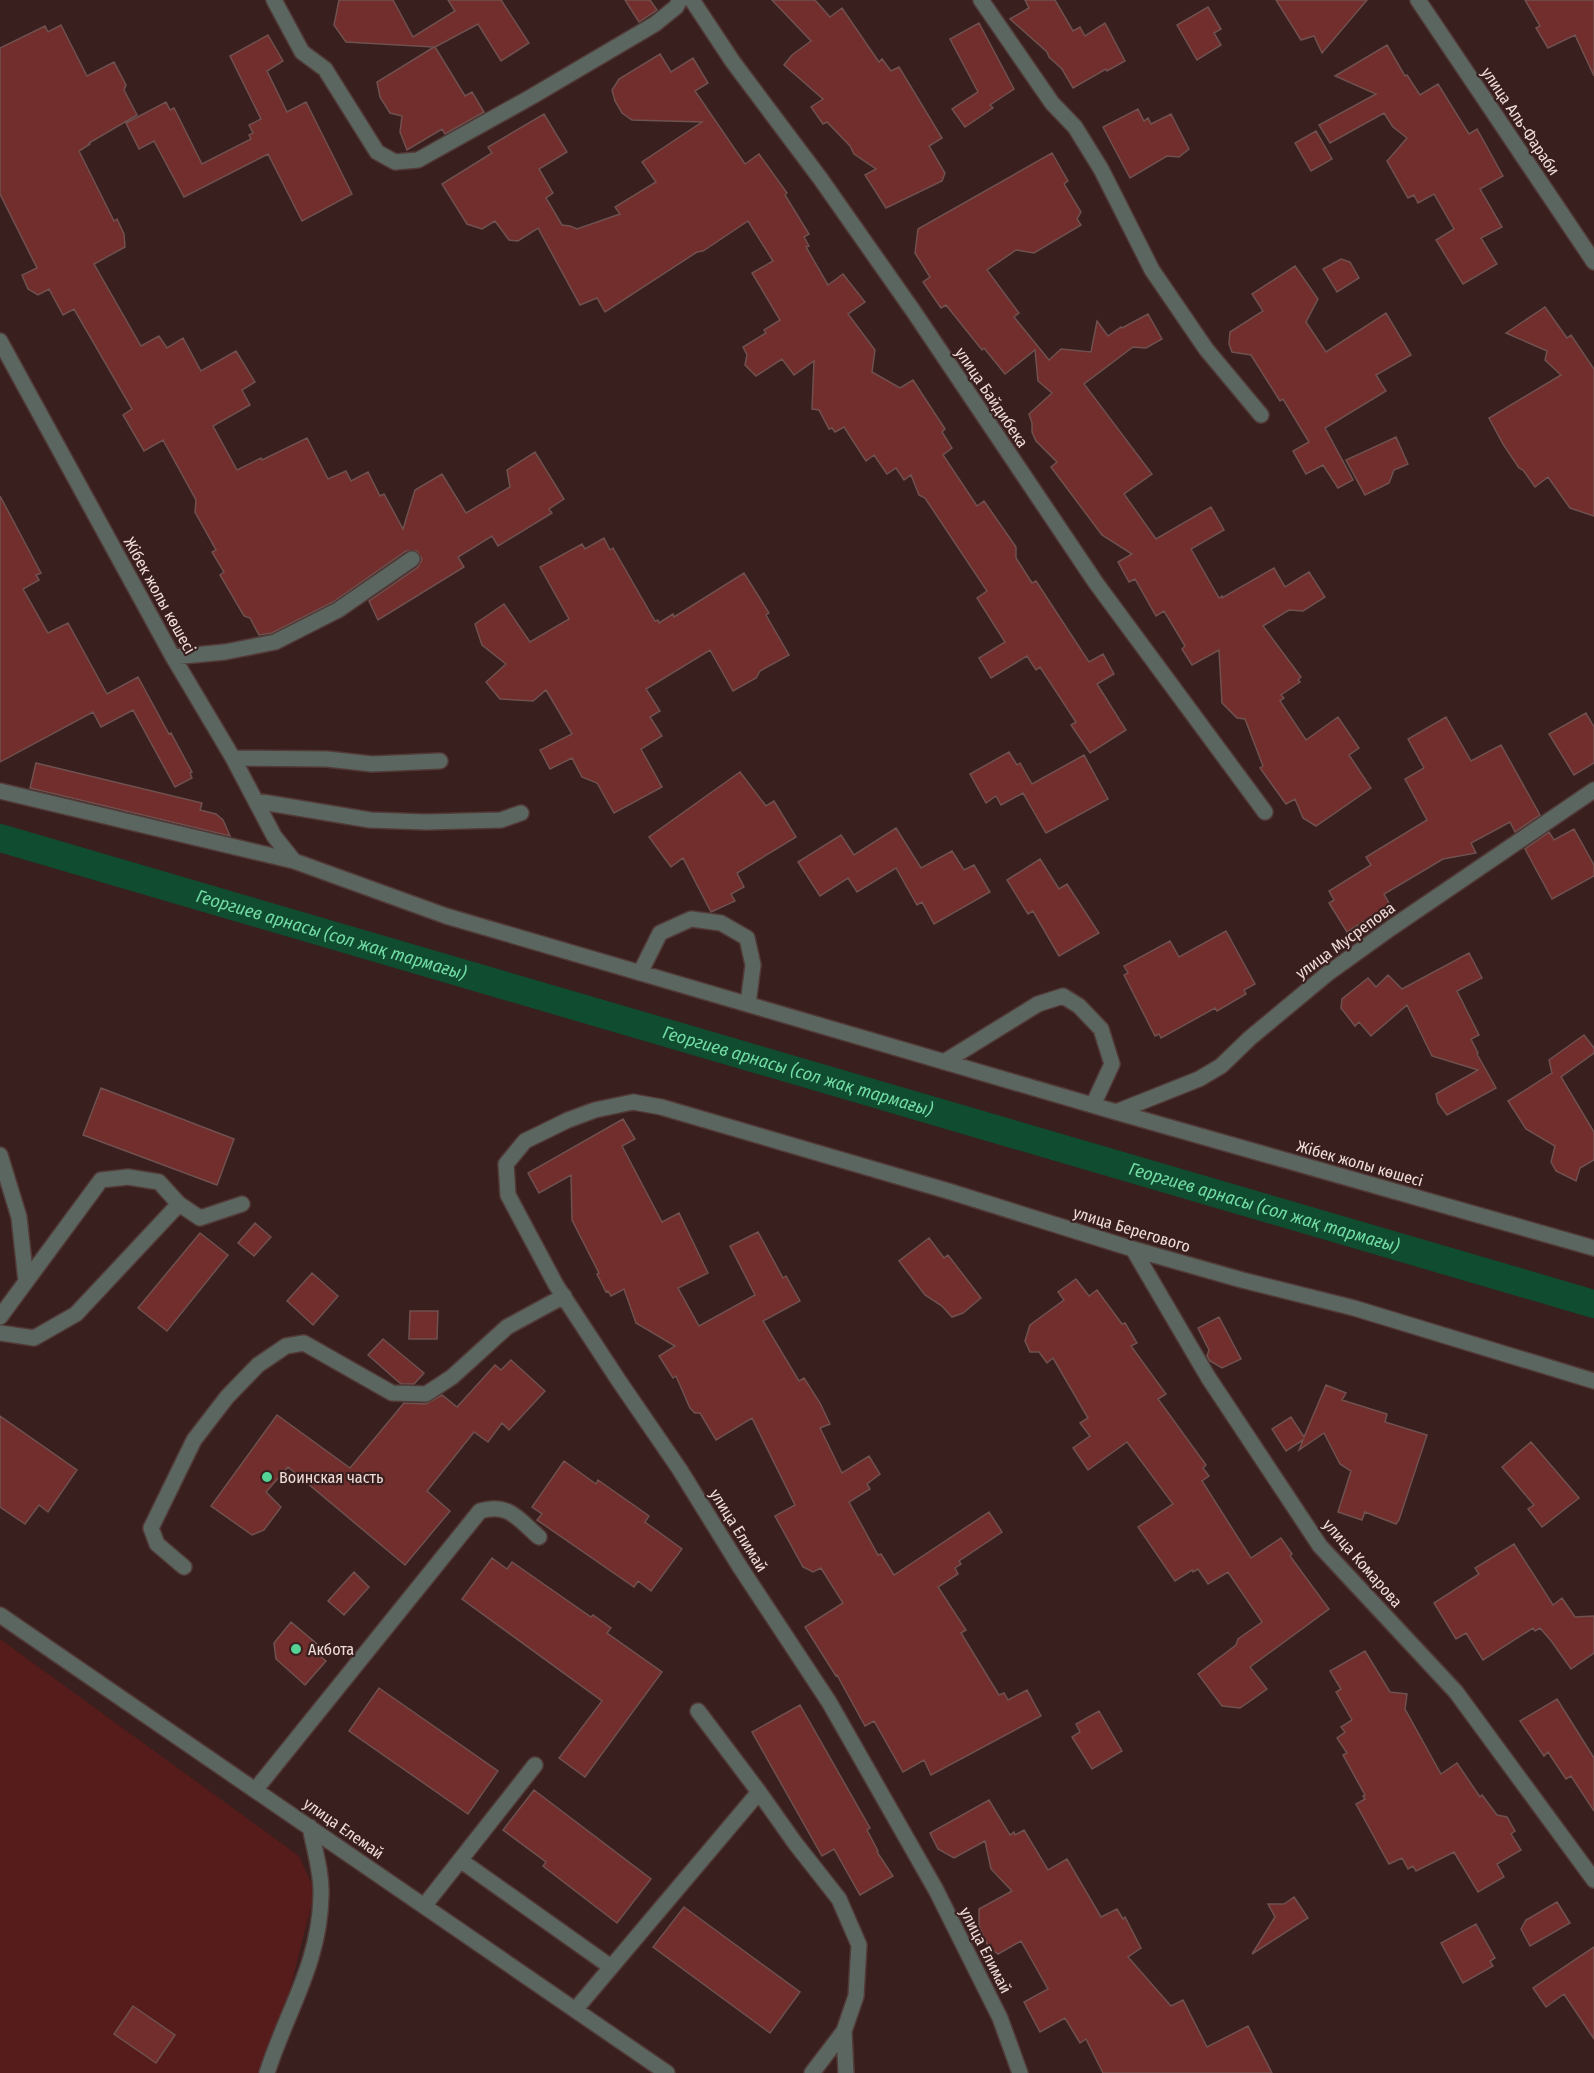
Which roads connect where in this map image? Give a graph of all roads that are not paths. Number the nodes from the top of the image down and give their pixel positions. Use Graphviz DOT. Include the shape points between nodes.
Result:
graph roads {
  1 [pos="274,0"];
  2 [pos="680,0"];
  3 [pos="692,0"];
  4 [pos="981,0"];
  5 [pos="1418,0"];
  6 [pos="1594,262"];
  7 [pos="0,341"];
  8 [pos="1261,415"];
  9 [pos="412,559"];
  10 [pos="173,657"];
  11 [pos="233,758"];
  12 [pos="440,761"];
  13 [pos="1594,790"];
  14 [pos="0,791"];
  15 [pos="256,801"];
  16 [pos="1265,812"];
  17 [pos="521,813"];
  18 [pos="294,861"];
  19 [pos="640,973"];
  20 [pos="748,1004"];
  21 [pos="944,1062"];
  22 [pos="1093,1105"];
  23 [pos="661,1107"];
  24 [pos="1116,1112"];
  25 [pos="0,1155"];
  26 [pos="179,1204"];
  27 [pos="242,1204"];
  28 [pos="1594,1248"];
  29 [pos="1133,1249"];
  30 [pos="27,1281"];
  31 [pos="564,1296"];
  32 [pos="0,1317"];
  33 [pos="0,1333"];
  34 [pos="1594,1381"];
  35 [pos="539,1537"];
  36 [pos="184,1567"];
  37 [pos="0,1615"];
  38 [pos="698,1711"];
  39 [pos="536,1765"];
  40 [pos="256,1789"];
  41 [pos="759,1792"];
  42 [pos="310,1827"];
  43 [pos="460,1860"];
  44 [pos="1594,1880"];
  45 [pos="424,1906"];
  46 [pos="611,1967"];
  47 [pos="575,2010"];
  48 [pos="844,2031"];
  49 [pos="267,2073"];
  50 [pos="667,2073"];
  51 [pos="812,2073"];
  52 [pos="846,2073"];
  53 [pos="1020,2073"];
  1 -- 2 [label="street" via="302,52 325,69 377,152 395,162 418,160 531,98 655,24"];
  3 -- 16 [label="street, улица Байдибека" via="914,312 1096,583"];
  4 -- 8 [label="street" via="1101,168 1152,270 1206,349"];
  5 -- 6 [label="street, улица Аль-Фараби"];
  7 -- 10 [label="street, Жібек жолы көшесі"];
  9 -- 10 [label="street" via="338,610 275,642"];
  10 -- 11 [label="street, Жібек жолы көшесі"];
  11 -- 12 [label="street" via="327,759 372,764"];
  11 -- 15 [label="street, Жібек жолы көшесі"];
  13 -- 24 [label="street, улица Мусрепова" via="1327,974 1221,1066"];
  14 -- 18 [label="street, Жібек жолы көшесі"];
  15 -- 17 [label="street" via="370,820 501,820"];
  15 -- 18 [label="street, Жібек жолы көшесі" via="274,836"];
  18 -- 19 [label="street, Жібек жолы көшесі" via="446,916"];
  19 -- 20 [label="street, Жібек жолы көшесі"];
  19 -- 20 [label="street" via="660,933 691,919 721,923 747,938 753,965"];
  20 -- 21 [label="street, Жібек жолы көшесі"];
  21 -- 22 [label="street, Жібек жолы көшесі"];
  21 -- 22 [label="street" via="1038,1004 1063,996 1101,1029 1112,1064"];
  22 -- 24 [label="street, Жібек жолы көшесі"];
  23 -- 29 [label="street, улица Берегового"];
  23 -- 31 [label="street, улица Елимай" via="633,1102 595,1110 525,1142 506,1164 508,1195"];
  24 -- 28 [label="street, Жібек жолы көшесі"];
  25 -- 30 [label="street" via="20,1217"];
  26 -- 27 [label="street" via="200,1218"];
  26 -- 30 [label="street" via="159,1182 128,1177 101,1180"];
  26 -- 33 [label="street" via="76,1314 34,1338"];
  29 -- 34 [label="street, улица Берегового" via="1354,1308"];
  29 -- 44 [label="street, улица Комарова" via="1208,1377 1320,1546 1456,1692"];
  30 -- 32 [label="street"];
  31 -- 36 [label="street" via="507,1327 452,1377 426,1394 392,1393 304,1343 286,1346 258,1365 194,1440 151,1528 157,1544"];
  31 -- 53 [label="street, улица Елимай" via="829,1702 936,1890 1000,2018"];
  35 -- 40 [label="street" via="508,1510 493,1507 480,1511"];
  37 -- 40 [label="street, улица Елемай"];
  38 -- 41 [label="street"];
  39 -- 43 [label="street"];
  40 -- 42 [label="street, улица Елемай"];
  41 -- 46 [label="street"];
  41 -- 48 [label="street" via="839,1899 859,1945 856,1996"];
  42 -- 45 [label="street, улица Елемай"];
  42 -- 49 [label="street" via="321,1892 318,1935 310,1966"];
  43 -- 45 [label="street"];
  43 -- 46 [label="street"];
  45 -- 47 [label="street, улица Елемай"];
  46 -- 47 [label="street"];
  47 -- 50 [label="street, улица Елемай"];
  48 -- 51 [label="street"];
  48 -- 52 [label="street"];
}
